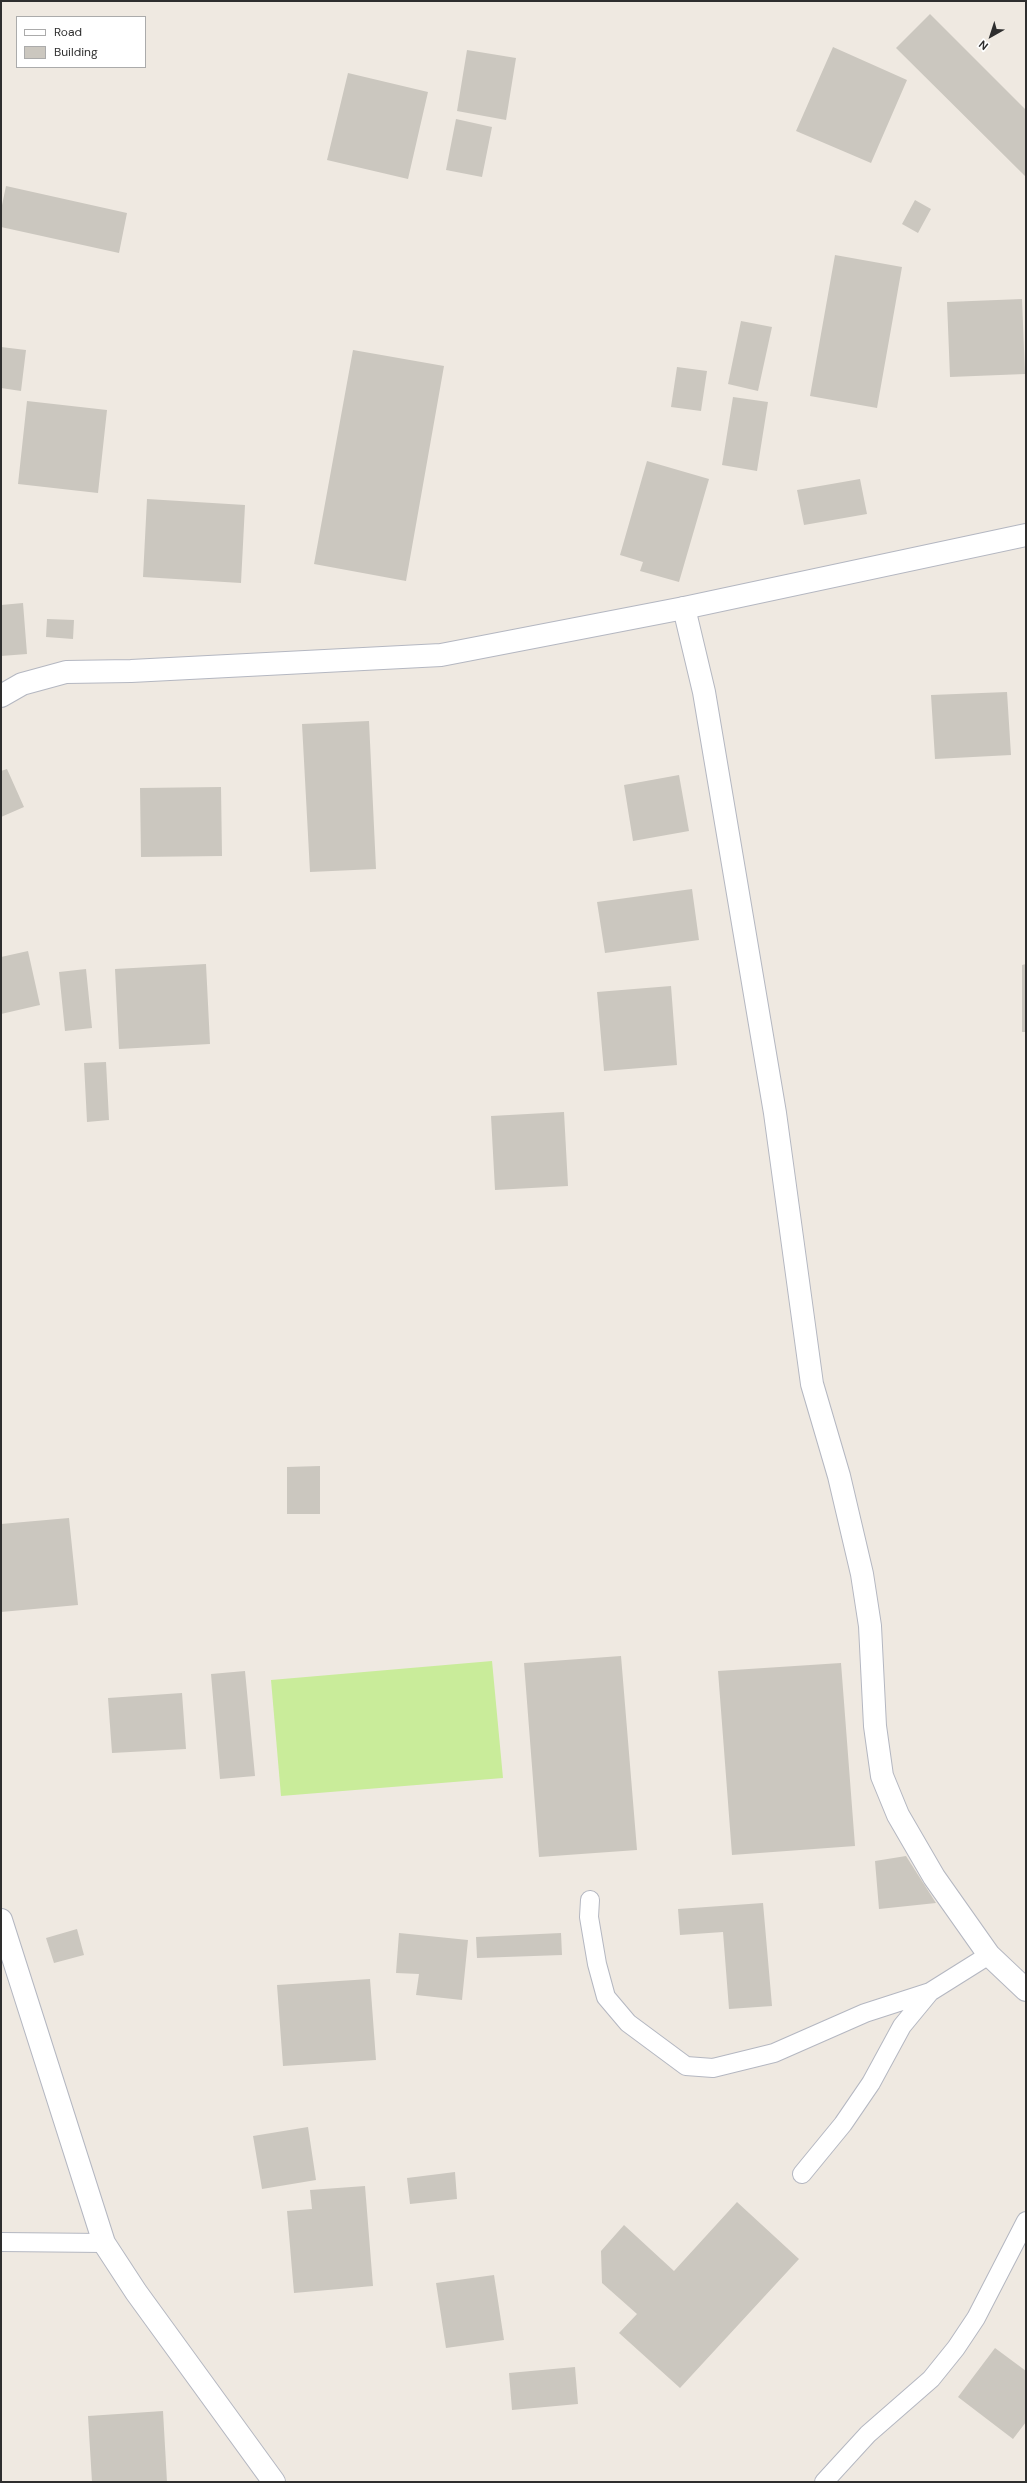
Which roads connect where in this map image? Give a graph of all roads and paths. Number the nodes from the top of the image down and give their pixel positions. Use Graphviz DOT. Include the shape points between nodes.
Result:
graph roads {
  1 [pos="1026,535"];
  2 [pos="684,608"];
  3 [pos="1,696"];
  4 [pos="590,1900"];
  5 [pos="1,1920"];
  6 [pos="989,1955"];
  7 [pos="1026,1990"];
  8 [pos="930,1992"];
  9 [pos="802,2174"];
  10 [pos="1026,2221"];
  11 [pos="1,2242"];
  12 [pos="104,2243"];
  13 [pos="274,2482"];
  14 [pos="824,2482"];
  1 -- 2 [label="street"];
  2 -- 3 [label="street" via="441,655 66,672 22,684"];
  2 -- 6 [label="street" via="704,692 775,1113 812,1384 837,1469 862,1574 870,1626 875,1726 882,1776 898,1816 916,1847"];
  4 -- 8 [label="lane" via="589,1917 606,1997 628,2023 686,2066 713,2068 774,2053 865,2014"];
  5 -- 12 [label="street"];
  6 -- 7 [label="street"];
  6 -- 8 [label="lane"];
  8 -- 9 [label="lane" via="902,2026 871,2083 843,2124"];
  10 -- 14 [label="lane" via="976,2318 956,2348 931,2379 868,2434"];
  11 -- 12 [label="lane"];
  12 -- 13 [label="street" via="136,2292"];
}
